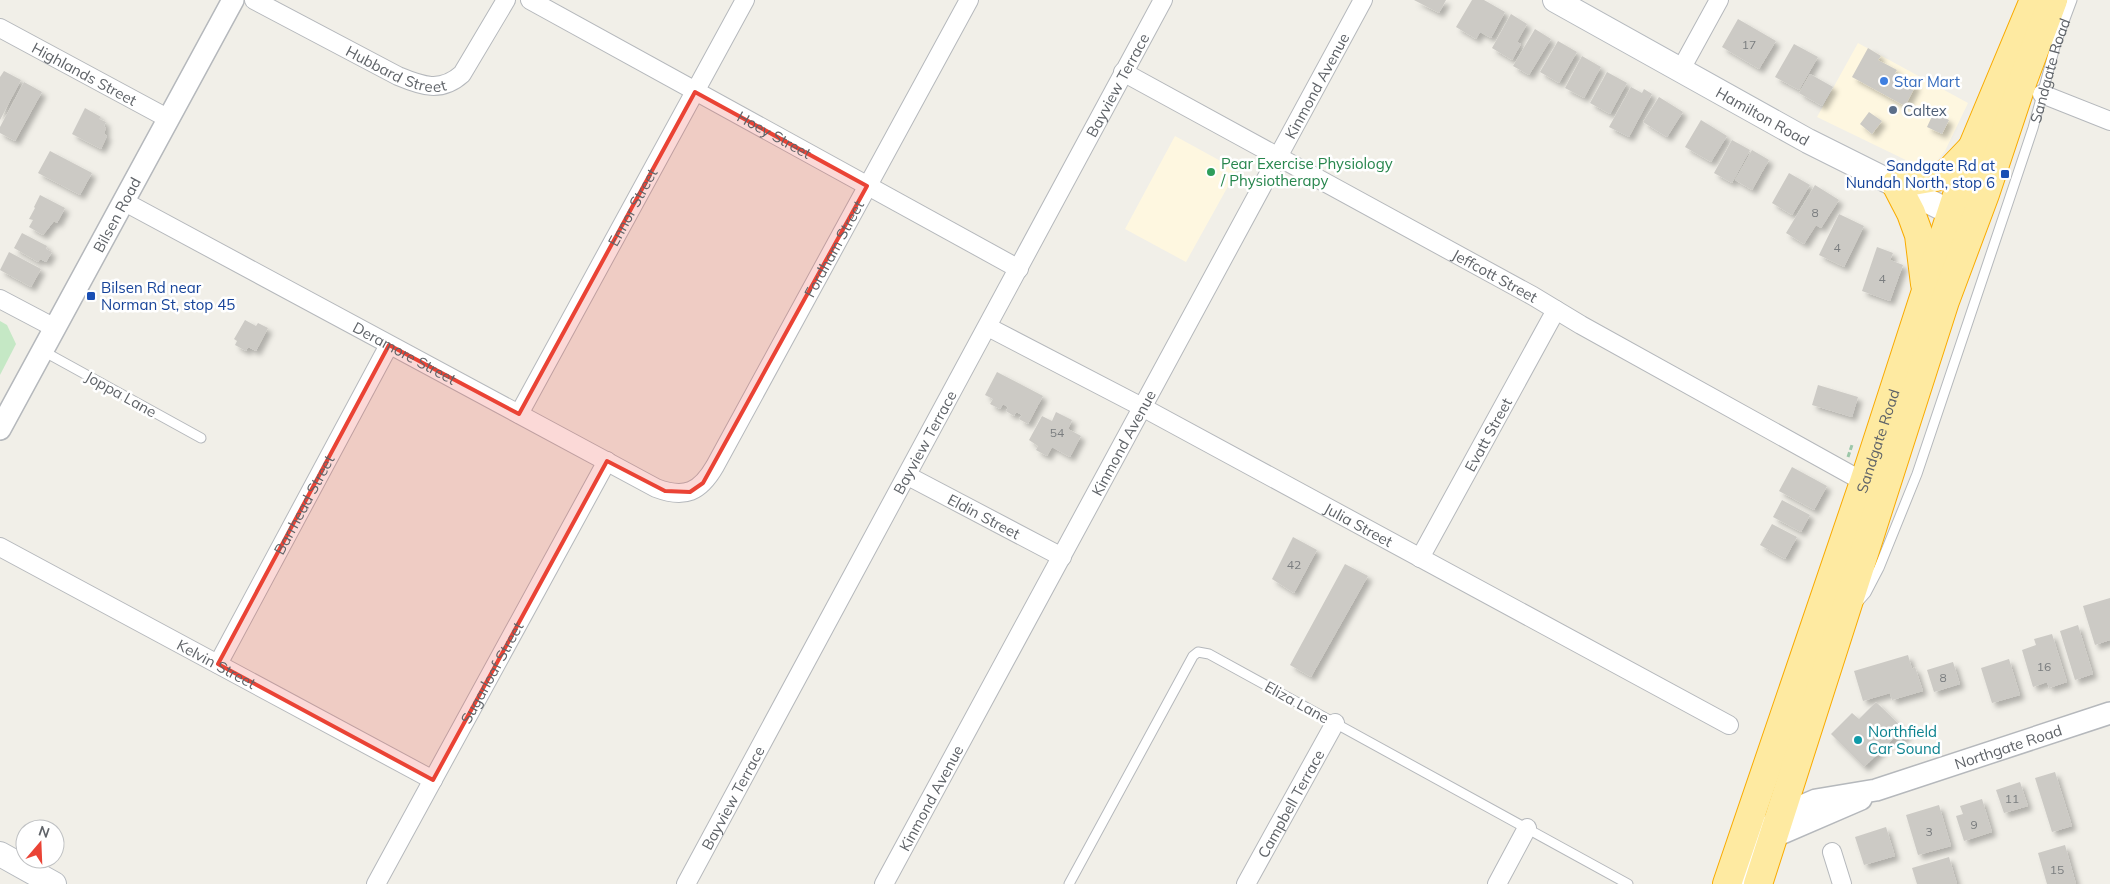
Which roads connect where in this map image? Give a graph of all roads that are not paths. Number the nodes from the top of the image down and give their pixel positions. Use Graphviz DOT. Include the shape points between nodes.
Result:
graph roads {
  1 [pos="233,0"];
  2 [pos="254,0"];
  3 [pos="506,0"];
  4 [pos="530,0"];
  5 [pos="745,0"];
  6 [pos="969,0"];
  7 [pos="1163,0"];
  8 [pos="1362,0"];
  9 [pos="1555,0"];
  10 [pos="1719,0"];
  11 [pos="2034,0"];
  12 [pos="2053,0"];
  13 [pos="2072,0"];
  14 [pos="0,28"];
  15 [pos="1680,71"];
  16 [pos="1124,72"];
  17 [pos="695,92"];
  18 [pos="2042,94"];
  19 [pos="169,119"];
  20 [pos="2110,121"];
  21 [pos="1974,146"];
  22 [pos="1278,157"];
  23 [pos="1896,184"];
  24 [pos="867,186"];
  25 [pos="123,201"];
  26 [pos="1963,218"];
  27 [pos="1019,269"];
  28 [pos="1926,291"];
  29 [pos="0,299"];
  30 [pos="1556,310"];
  31 [pos="988,326"];
  32 [pos="55,328"];
  33 [pos="389,345"];
  34 [pos="42,350"];
  35 [pos="1142,407"];
  36 [pos="518,414"];
  37 [pos="0,429"];
  38 [pos="200,438"];
  39 [pos="606,462"];
  40 [pos="908,476"];
  41 [pos="1864,482"];
  42 [pos="690,492"];
  43 [pos="0,547"];
  44 [pos="1062,557"];
  45 [pos="1420,558"];
  46 [pos="1846,614"];
  47 [pos="218,664"];
  48 [pos="2110,713"];
  49 [pos="1335,723"];
  50 [pos="1729,725"];
  51 [pos="433,780"];
  52 [pos="1777,826"];
  53 [pos="1527,828"];
  54 [pos="1832,852"];
  55 [pos="0,854"];
  56 [pos="54,884"];
  57 [pos="376,884"];
  58 [pos="686,884"];
  59 [pos="884,884"];
  60 [pos="1069,884"];
  61 [pos="1246,884"];
  62 [pos="1497,884"];
  63 [pos="1628,884"];
  64 [pos="1727,884"];
  65 [pos="1742,884"];
  66 [pos="1758,884"];
  67 [pos="1842,884"];
  1 -- 19 [label="street, Bilsen Road"];
  2 -- 3 [label="street, Hubbard Street" via="398,76 433,87 445,86 462,74"];
  4 -- 17 [label="street, Hoey Street"];
  5 -- 17 [label="street, Ennor Street"];
  6 -- 24 [label="street, Fordham Street"];
  7 -- 16 [label="street, Bayview Terrace"];
  8 -- 22 [label="street, Kinmond Avenue"];
  9 -- 15 [label="main road, Hamilton Road"];
  10 -- 15 [label="street"];
  11 -- 21 [label="highway, Sandgate Road"];
  12 -- 26 [label="highway, Sandgate Road" via="2023,80"];
  13 -- 18 [label="lane, Sandgate Road"];
  14 -- 19 [label="street, Highlands Street"];
  15 -- 23 [label="main road, Hamilton Road" via="1808,141"];
  16 -- 22 [label="street, Jeffcott Street"];
  16 -- 27 [label="street, Bayview Terrace"];
  17 -- 24 [label="street, Hoey Street"];
  17 -- 36 [label="street, Ennor Street"];
  18 -- 20 [label="street"];
  18 -- 46 [label="lane, Sandgate Road" via="1917,474 1873,580 1866,593"];
  19 -- 25 [label="street, Bilsen Road"];
  21 -- 23 [label="highway" via="1941,176"];
  21 -- 26 [label="highway, Sandgate Road"];
  22 -- 30 [label="street, Jeffcott Street"];
  22 -- 35 [label="street, Kinmond Avenue"];
  23 -- 26 [label="main road, Hamilton Road"];
  23 -- 28 [label="highway" via="1919,235"];
  24 -- 27 [label="street, Hoey Street"];
  24 -- 42 [label="street, Fordham Street" via="715,466 703,483"];
  25 -- 32 [label="street, Bilsen Road"];
  25 -- 33 [label="street, Deramore Street"];
  26 -- 28 [label="highway, Sandgate Road"];
  26 -- 46 [label="highway, Sandgate Road" via="1945,301"];
  27 -- 31 [label="street, Bayview Terrace"];
  28 -- 41 [label="highway, Sandgate Road"];
  29 -- 32 [label="street"];
  30 -- 41 [label="street, Jeffcott Street"];
  30 -- 45 [label="street, Evatt Street"];
  31 -- 35 [label="street, Julia Street"];
  31 -- 40 [label="street, Bayview Terrace"];
  32 -- 34 [label="street, Bilsen Road"];
  33 -- 36 [label="street, Deramore Street"];
  33 -- 47 [label="street, Barrhead Street"];
  34 -- 37 [label="street, Bilsen Road"];
  34 -- 38 [label="lane, Joppa Lane"];
  35 -- 44 [label="street, Kinmond Avenue"];
  35 -- 45 [label="street, Julia Street"];
  36 -- 39 [label="street, Deramore Street"];
  39 -- 42 [label="street, Deramore Street" via="665,491"];
  39 -- 51 [label="street, Sugarloaf Street"];
  40 -- 44 [label="street, Eldin Street"];
  40 -- 58 [label="street, Bayview Terrace"];
  41 -- 64 [label="highway, Sandgate Road"];
  43 -- 47 [label="street, Kelvin Street"];
  44 -- 59 [label="street, Kinmond Avenue"];
  45 -- 50 [label="street, Julia Street"];
  46 -- 52 [label="highway, Sandgate Road"];
  47 -- 51 [label="street, Kelvin Street"];
  48 -- 52 [label="street, Northgate Road" via="1876,790 1816,800"];
  49 -- 53 [label="lane, Eliza Lane"];
  49 -- 60 [label="lane, Eliza Lane" via="1209,654 1195,654"];
  49 -- 61 [label="street, Campbell Terrace"];
  51 -- 57 [label="street, Sugarloaf Street"];
  52 -- 65 [label="street, Northgate Road" via="1759,837"];
  52 -- 66 [label="highway, Sandgate Road"];
  53 -- 62 [label="street"];
  53 -- 63 [label="lane, Eliza Lane"];
  54 -- 67 [label="street"];
  55 -- 56 [label="main road"];
}
